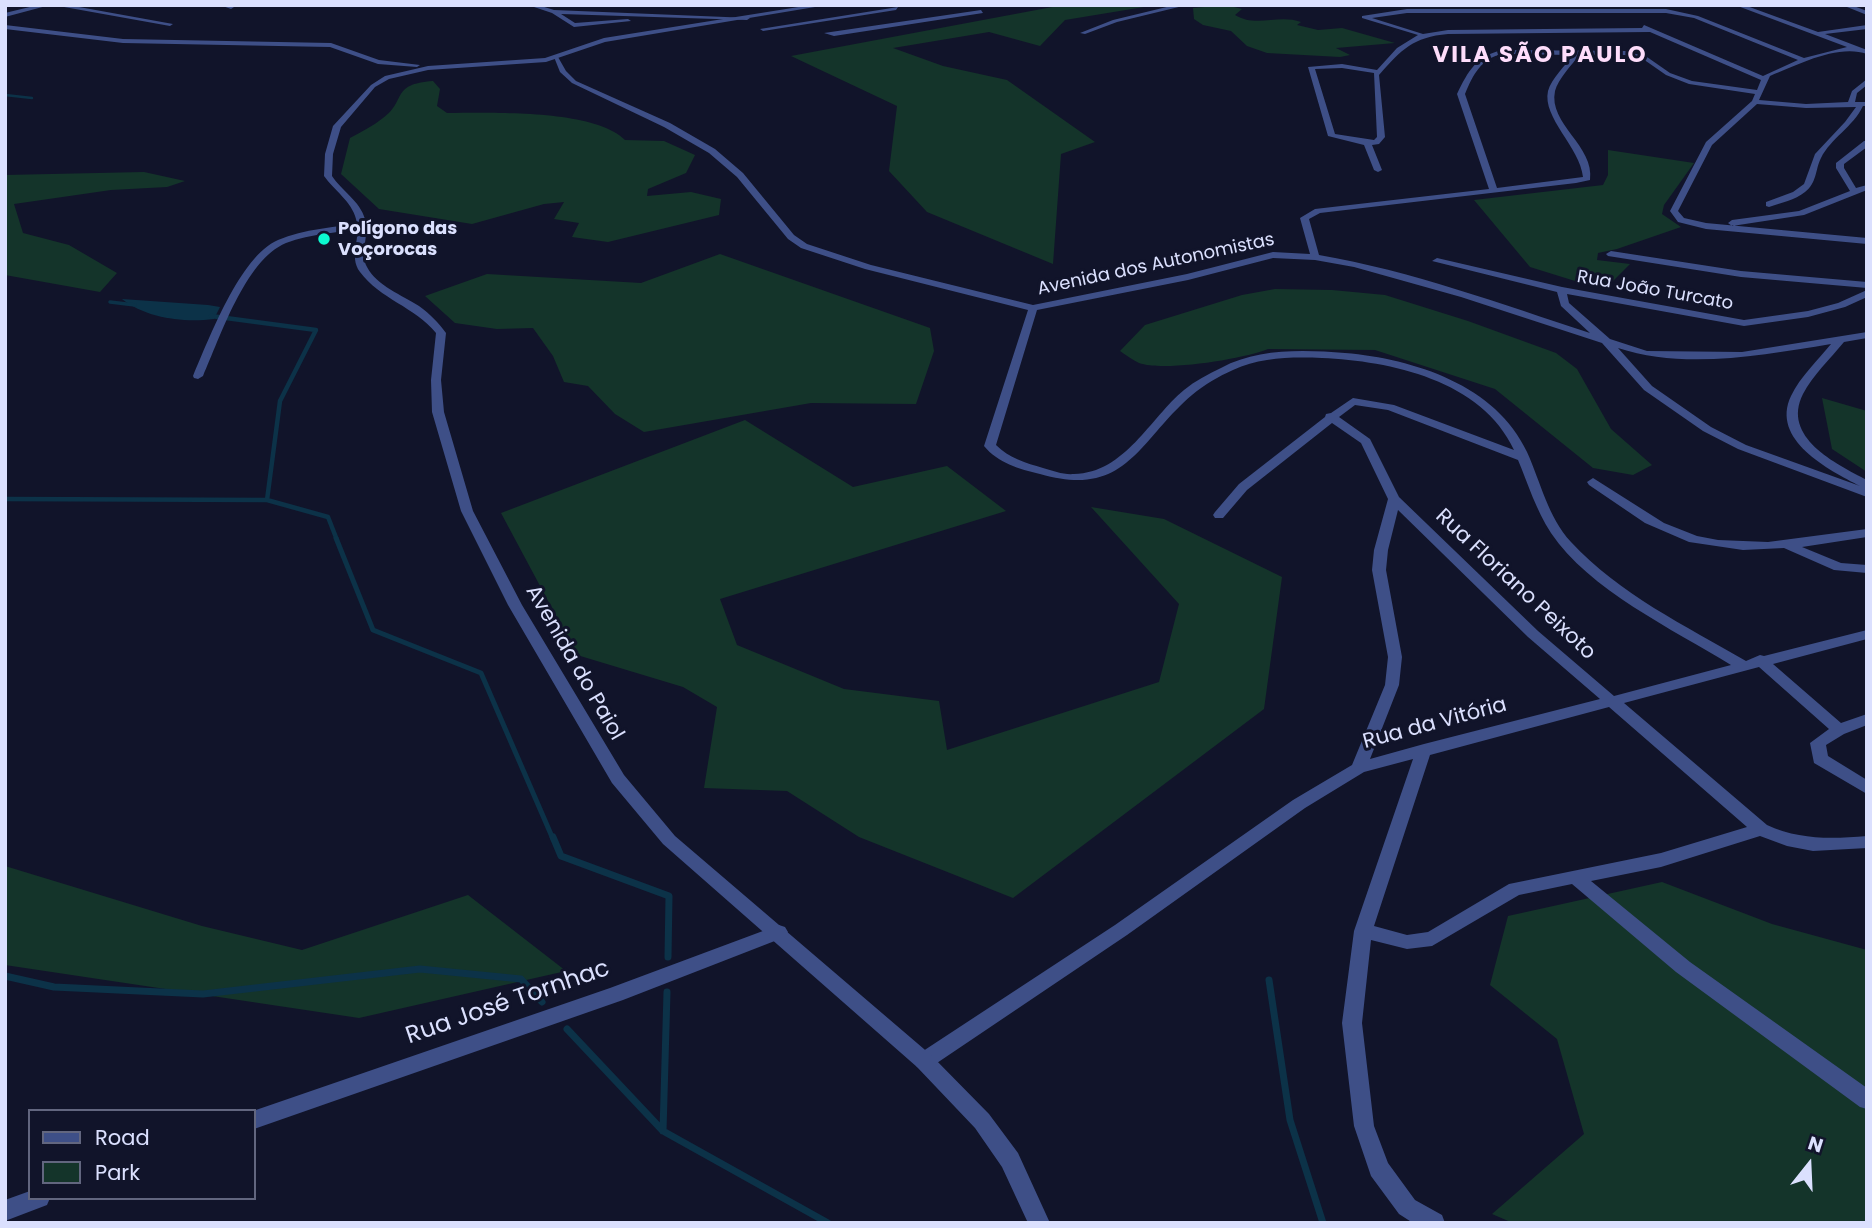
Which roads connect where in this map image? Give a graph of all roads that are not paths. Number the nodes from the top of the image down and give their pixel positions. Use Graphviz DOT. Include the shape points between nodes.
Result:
graph roads {
  1 [pos="47,5"];
  2 [pos="55,5"];
  3 [pos="223,5"];
  4 [pos="531,5"];
  5 [pos="823,5"];
  6 [pos="905,5"];
  7 [pos="1184,5"];
  8 [pos="1588,5"];
  9 [pos="1738,5"];
  10 [pos="1845,5"];
  11 [pos="40,6"];
  12 [pos="232,6"];
  13 [pos="896,8"];
  14 [pos="1603,10"];
  15 [pos="554,12"];
  16 [pos="981,12"];
  17 [pos="1867,13"];
  18 [pos="667,14"];
  19 [pos="848,14"];
  20 [pos="5,15"];
  21 [pos="747,18"];
  22 [pos="170,24"];
  23 [pos="5,27"];
  24 [pos="1867,27"];
  25 [pos="763,29"];
  26 [pos="1652,30"];
  27 [pos="1083,33"];
  28 [pos="1819,33"];
  29 [pos="788,34"];
  30 [pos="1420,34"];
  31 [pos="1854,47"];
  32 [pos="1578,52"];
  33 [pos="1867,52"];
  34 [pos="556,58"];
  35 [pos="1804,60"];
  36 [pos="428,68"];
  37 [pos="1379,72"];
  38 [pos="1765,79"];
  39 [pos="1867,81"];
  40 [pos="1759,92"];
  41 [pos="1755,102"];
  42 [pos="1860,104"];
  43 [pos="1367,143"];
  44 [pos="1867,144"];
  45 [pos="1378,170"];
  46 [pos="1843,173"];
  47 [pos="1867,179"];
  48 [pos="1867,187"];
  49 [pos="1494,190"];
  50 [pos="1854,191"];
  51 [pos="1769,204"];
  52 [pos="363,226"];
  53 [pos="1706,226"];
  54 [pos="1867,241"];
  55 [pos="1611,254"];
  56 [pos="1315,257"];
  57 [pos="1437,261"];
  58 [pos="1867,285"];
  59 [pos="1562,290"];
  60 [pos="1867,293"];
  61 [pos="1564,304"];
  62 [pos="1033,308"];
  63 [pos="1541,319"];
  64 [pos="1867,335"];
  65 [pos="1606,341"];
  66 [pos="1839,341"];
  67 [pos="198,376"];
  68 [pos="1331,416"];
  69 [pos="1522,457"];
  70 [pos="1593,482"];
  71 [pos="1867,485"];
  72 [pos="1867,493"];
  73 [pos="1394,499"];
  74 [pos="1219,515"];
  75 [pos="1867,533"];
  76 [pos="1787,545"];
  77 [pos="1867,569"];
  78 [pos="1867,634"];
  79 [pos="1760,660"];
  80 [pos="1741,665"];
  81 [pos="1608,701"];
  82 [pos="1867,719"];
  83 [pos="1839,730"];
  84 [pos="1424,749"];
  85 [pos="1359,768"];
  86 [pos="1867,788"];
  87 [pos="1761,829"];
  88 [pos="1867,842"];
  89 [pos="1574,876"];
  90 [pos="1363,931"];
  91 [pos="779,932"];
  92 [pos="924,1061"];
  93 [pos="1867,1100"];
  94 [pos="256,1120"];
  95 [pos="34,1200"];
  96 [pos="5,1211"];
  97 [pos="1040,1223"];
  98 [pos="1434,1223"];
  1 -- 11 [label="street"];
  2 -- 22 [label="street"];
  3 -- 12 [label="street"];
  4 -- 15 [label="street"];
  5 -- 21 [label="street"];
  6 -- 13 [label="street"];
  7 -- 27 [label="street"];
  8 -- 14 [label="street"];
  9 -- 28 [label="street"];
  10 -- 17 [label="street"];
  11 -- 20 [label="street"];
  13 -- 16 [label="street" via="827,33"];
  13 -- 19 [label="street"];
  14 -- 26 [label="street"];
  14 -- 30 [label="street" via="1407,11 1364,17"];
  14 -- 35 [label="street" via="1690,15"];
  15 -- 18 [label="street"];
  15 -- 18 [label="street" via="579,25"];
  18 -- 21 [label="street"];
  19 -- 25 [label="street"];
  19 -- 29 [label="street"];
  21 -- 34 [label="street" via="604,40"];
  23 -- 36 [label="street" via="123,41 331,45 378,62"];
  24 -- 28 [label="street"];
  26 -- 30 [label="street"];
  26 -- 38 [label="street"];
  28 -- 31 [label="street"];
  30 -- 37 [label="street" via="1406,42"];
  31 -- 33 [label="street"];
  31 -- 35 [label="street"];
  32 -- 40 [label="street" via="1632,54 1691,83"];
  32 -- 49 [label="street" via="1550,96 1586,166 1587,177"];
  32 -- 49 [label="street" via="1496,53 1480,59 1473,68 1461,94"];
  34 -- 36 [label="street"];
  34 -- 62 [label="street, Avenida dos Autonomistas" via="574,82 712,151 804,246 867,267"];
  35 -- 38 [label="street" via="1773,71"];
  36 -- 52 [label="street" via="379,81 337,126 328,176 353,204"];
  37 -- 43 [label="street" via="1381,137"];
  37 -- 43 [label="street" via="1313,66 1332,136"];
  38 -- 40 [label="street"];
  39 -- 42 [label="street" via="1854,92"];
  40 -- 41 [label="street"];
  41 -- 42 [label="street"];
  41 -- 53 [label="street" via="1709,144 1674,211 1681,220"];
  42 -- 51 [label="street" via="1852,121 1833,135 1817,157 1809,184 1797,194"];
  43 -- 45 [label="street"];
  44 -- 46 [label="street" via="1840,163"];
  46 -- 47 [label="street"];
  46 -- 50 [label="street"];
  48 -- 50 [label="street"];
  49 -- 56 [label="street" via="1309,214 1304,218"];
  50 -- 53 [label="street" via="1801,213"];
  52 -- 67 [label="street" via="272,246 244,281"];
  52 -- 91 [label="street, Avenida do Paiol" via="359,254 363,270 415,305 441,333 438,412 457,482 479,534 563,689 636,803 669,840"];
  53 -- 54 [label="street"];
  55 -- 58 [label="street" via="1741,274"];
  56 -- 62 [label="street, Avenida dos Autonomistas" via="1273,255"];
  56 -- 63 [label="street, Avenida dos Autonomistas" via="1355,264"];
  57 -- 59 [label="street, Rua João Turcato"];
  59 -- 60 [label="street, Rua João Turcato" via="1744,323 1843,304"];
  59 -- 61 [label="street"];
  61 -- 63 [label="street"];
  61 -- 65 [label="street"];
  62 -- 69 [label="street" via="990,446 1032,469 1078,478 1101,472 1139,447 1188,393 1231,367 1280,355 1347,356 1424,372 1493,412"];
  63 -- 65 [label="street, Avenida dos Autonomistas"];
  64 -- 66 [label="street"];
  65 -- 66 [label="street" via="1646,354 1712,356 1776,352"];
  65 -- 72 [label="street, Avenida dos Autonomistas" via="1648,388 1707,429 1742,447"];
  66 -- 71 [label="street" via="1795,399 1794,428 1814,453"];
  68 -- 69 [label="street" via="1350,402 1363,401"];
  68 -- 73 [label="street" via="1366,441"];
  68 -- 74 [label="street" via="1243,487"];
  69 -- 80 [label="street" via="1548,519 1569,548 1632,597"];
  70 -- 76 [label="street" via="1651,520 1693,539 1719,545"];
  73 -- 81 [label="street, Rua Floriano Peixoto"];
  73 -- 85 [label="street" via="1379,570 1395,657 1392,685"];
  75 -- 76 [label="street"];
  76 -- 77 [label="street" via="1839,567"];
  78 -- 79 [label="street, Rua da Vitória"];
  79 -- 80 [label="street, Rua da Vitória"];
  79 -- 83 [label="street"];
  80 -- 81 [label="street, Rua da Vitória"];
  81 -- 84 [label="street, Rua da Vitória"];
  81 -- 87 [label="street, Rua Floriano Peixoto"];
  82 -- 83 [label="street"];
  83 -- 86 [label="street" via="1818,743 1820,759"];
  84 -- 85 [label="street, Rua da Vitória"];
  84 -- 90 [label="street"];
  85 -- 92 [label="street, Rua da Vitória" via="1299,804"];
  87 -- 88 [label="street, Rua Floriano Peixoto" via="1818,847"];
  87 -- 89 [label="street" via="1661,859"];
  89 -- 90 [label="street" via="1515,889 1432,939 1407,942"];
  89 -- 93 [label="street" via="1683,967"];
  90 -- 98 [label="street" via="1352,1023 1364,1126 1379,1169 1407,1207"];
  91 -- 92 [label="street, Avenida do Paiol"];
  91 -- 94 [label="street, Rua José Tornhac"];
  92 -- 97 [label="street, Avenida do Paiol" via="982,1121 1010,1160"];
  95 -- 96 [label="street"];
}
